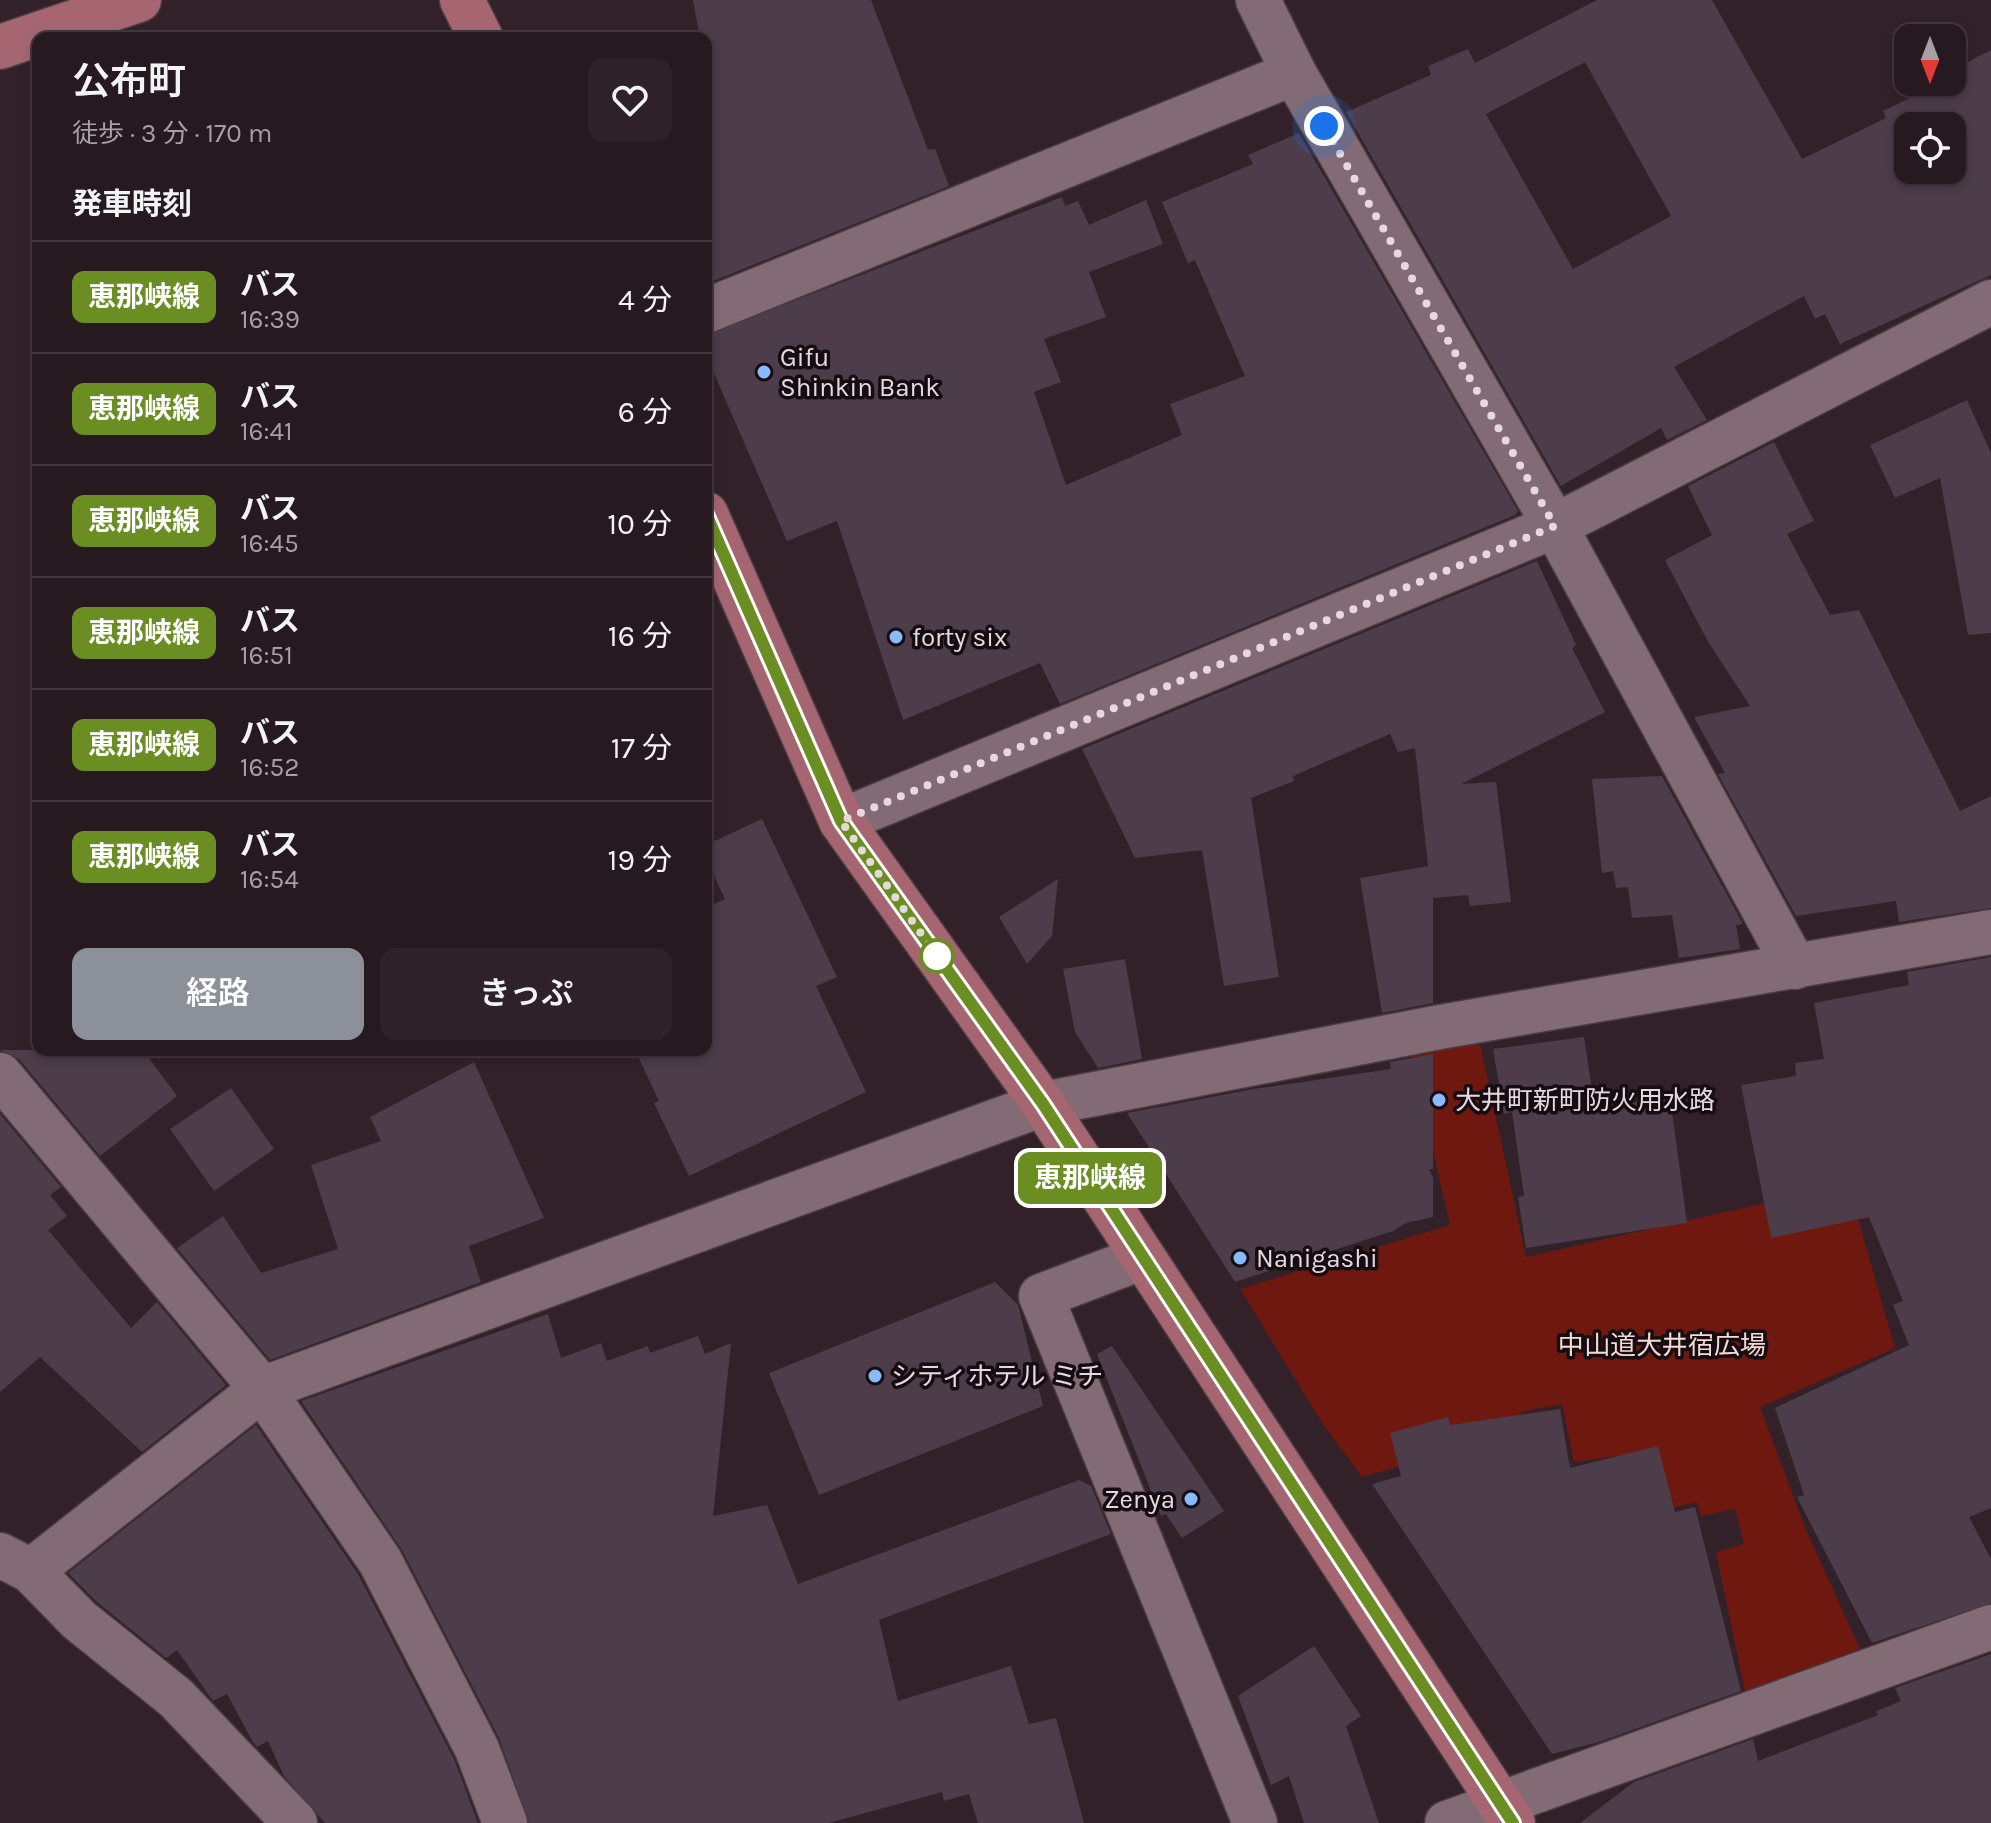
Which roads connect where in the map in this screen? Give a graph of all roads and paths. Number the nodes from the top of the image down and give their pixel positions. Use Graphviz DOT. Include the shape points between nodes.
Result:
graph roads {
  1 [pos="139,0"];
  2 [pos="462,0"];
  3 [pos="1258,0"];
  4 [pos="44,32"];
  5 [pos="478,32"];
  6 [pos="32,36"];
  7 [pos="0,47"];
  8 [pos="1294,73"];
  9 [pos="1991,302"];
  10 [pos="712,309"];
  11 [pos="1555,526"];
  12 [pos="712,528"];
  13 [pos="841,821"];
  14 [pos="1991,932"];
  15 [pos="1795,967"];
  16 [pos="0,1075"];
  17 [pos="1043,1104"];
  18 [pos="1141,1258"];
  19 [pos="262,1389"];
  20 [pos="15,1563"];
  21 [pos="1991,1627"];
  22 [pos="1507,1813"];
  23 [pos="295,1823"];
  24 [pos="505,1823"];
  25 [pos="1255,1823"];
  26 [pos="1447,1823"];
  1 -- 4 [label="main road"];
  2 -- 5 [label="main road"];
  3 -- 8 [label="street"];
  6 -- 7 [label="main road"];
  8 -- 10 [label="street"];
  8 -- 11 [label="street"];
  9 -- 11 [label="street"];
  11 -- 13 [label="street"];
  11 -- 15 [label="street"];
  12 -- 13 [label="main road"];
  13 -- 17 [label="main road"];
  14 -- 15 [label="street"];
  15 -- 17 [label="street" via="1440,1027"];
  16 -- 19 [label="street"];
  17 -- 18 [label="main road"];
  17 -- 19 [label="street"];
  18 -- 22 [label="main road"];
  18 -- 25 [label="street" via="1041,1296"];
  19 -- 20 [label="street"];
  19 -- 24 [label="street" via="380,1561 477,1749"];
  20 -- 23 [label="street" via="176,1698"];
  21 -- 22 [label="street"];
  22 -- 26 [label="street"];
}
